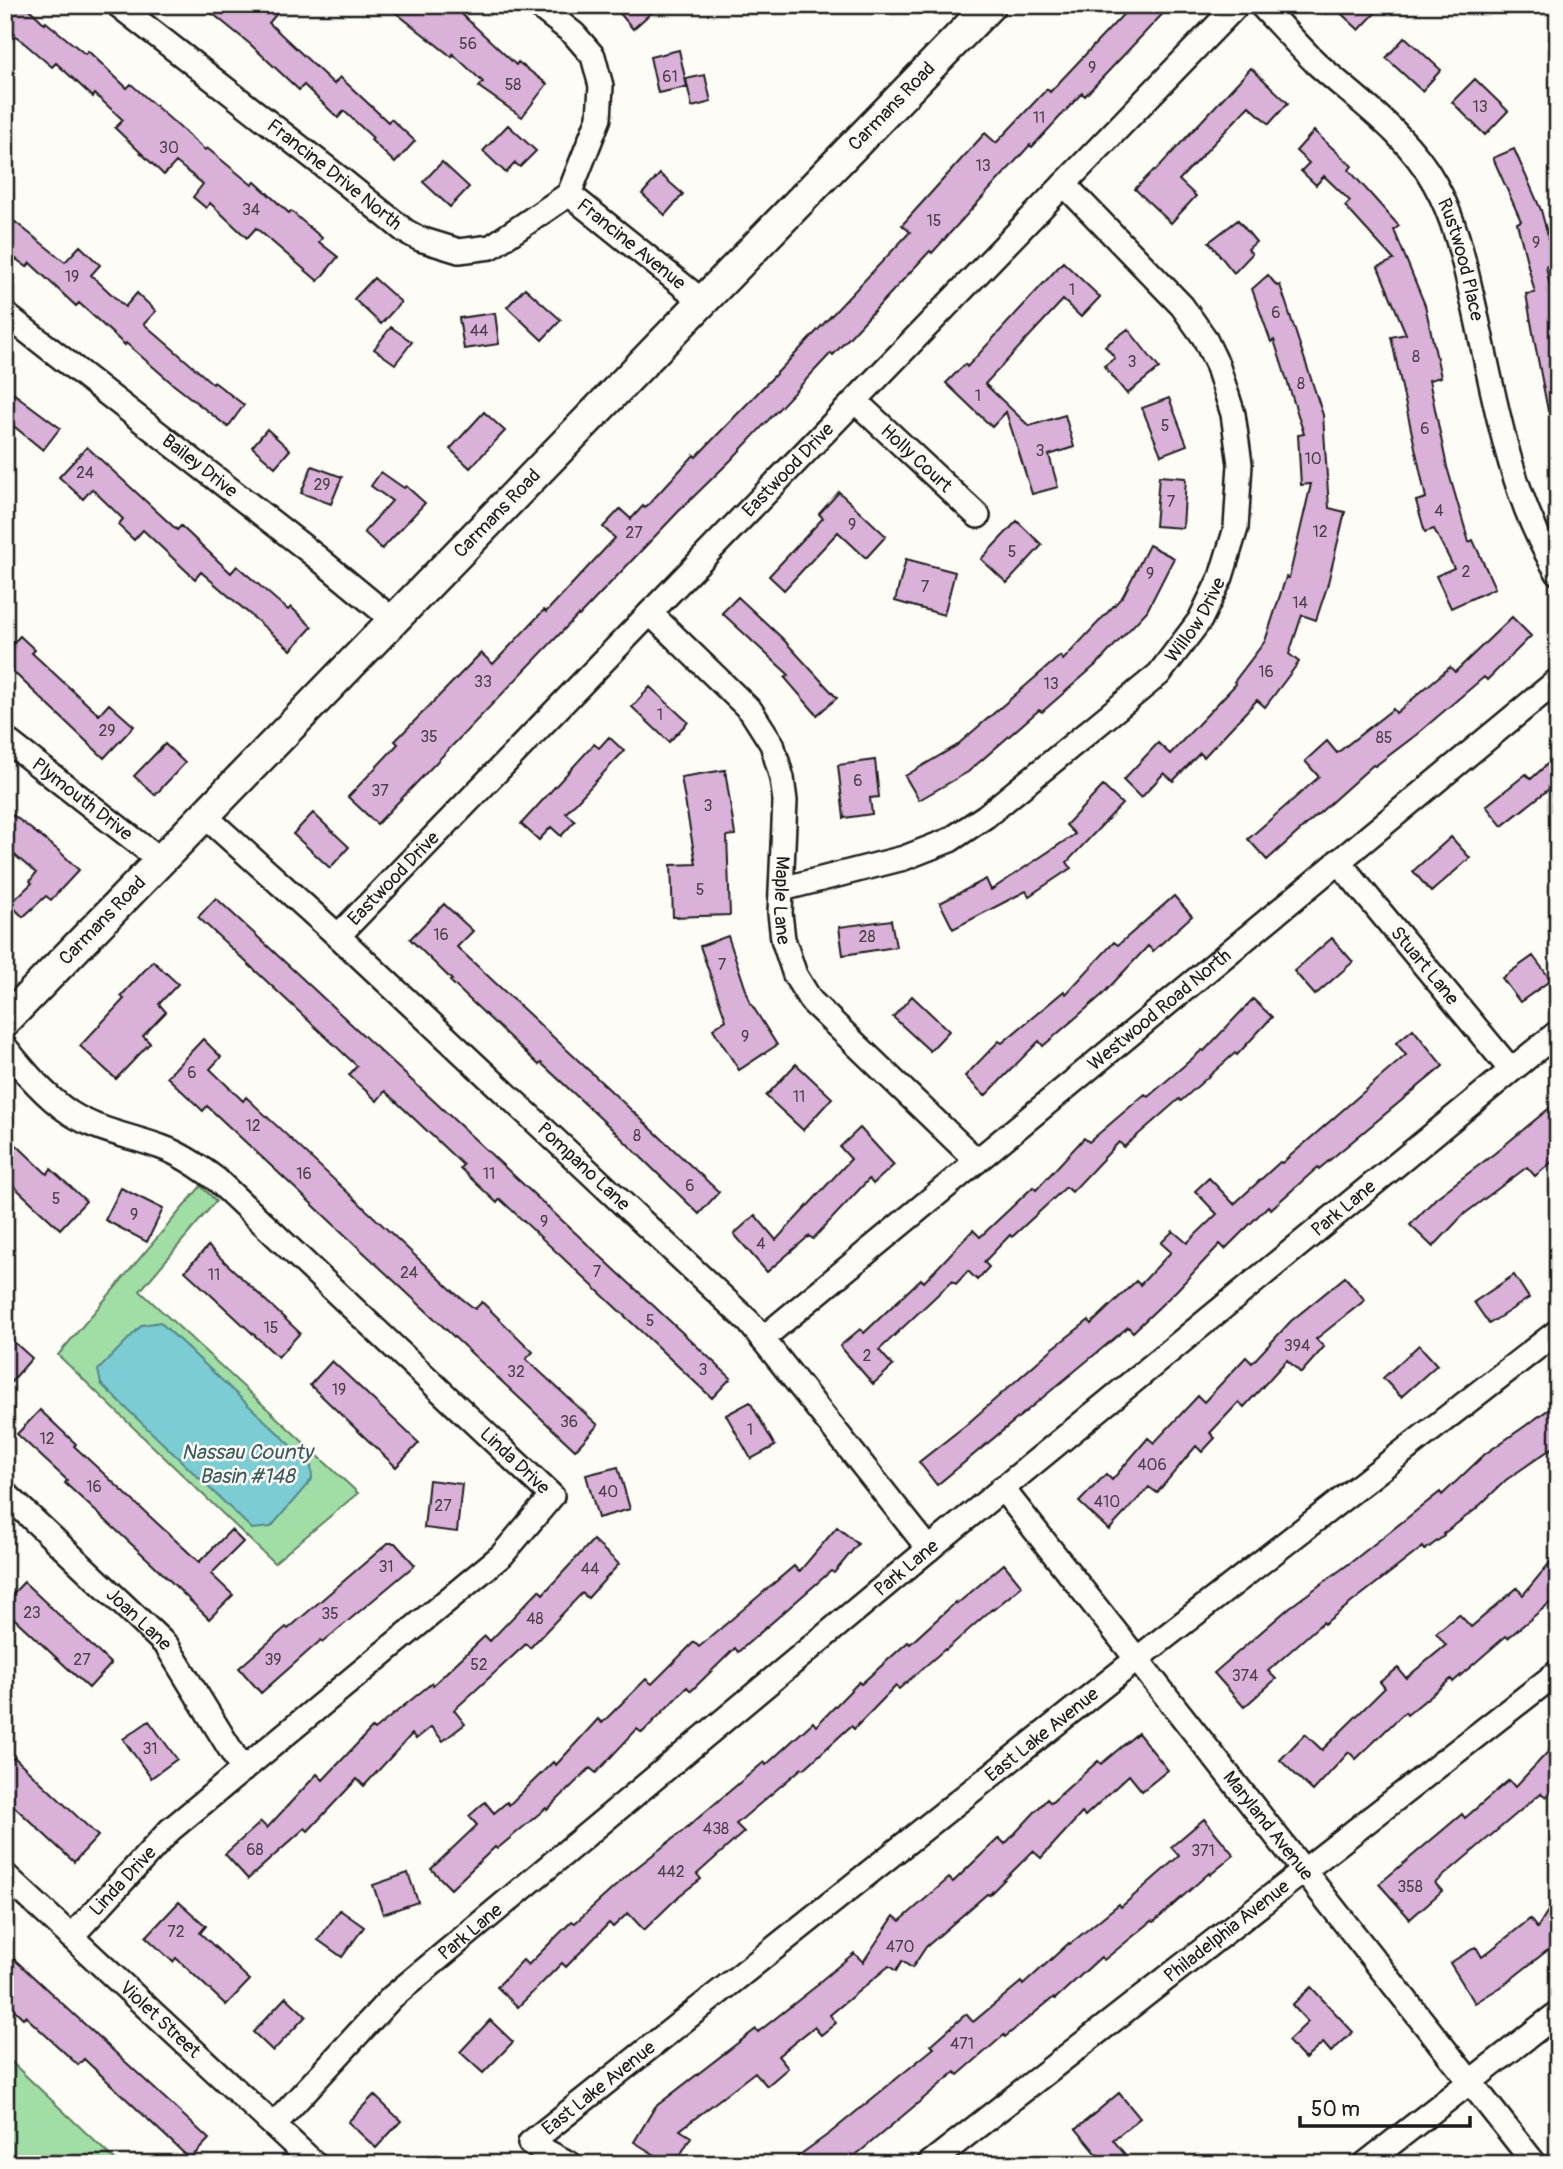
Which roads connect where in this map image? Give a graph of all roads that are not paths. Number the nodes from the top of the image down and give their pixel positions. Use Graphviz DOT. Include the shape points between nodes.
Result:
graph roads {
  1 [pos="118,5"];
  2 [pos="537,5"];
  3 [pos="990,5"];
  4 [pos="1237,5"];
  5 [pos="1261,5"];
  6 [pos="1064,184"];
  7 [pos="569,194"];
  8 [pos="702,301"];
  9 [pos="5,314"];
  10 [pos="855,401"];
  11 [pos="978,516"];
  12 [pos="1558,573"];
  13 [pos="650,613"];
  14 [pos="393,620"];
  15 [pos="1558,680"];
  16 [pos="5,739"];
  17 [pos="205,816"];
  18 [pos="160,860"];
  19 [pos="1338,862"];
  20 [pos="782,889"];
  21 [pos="338,936"];
  22 [pos="5,1021"];
  23 [pos="1558,1032"];
  24 [pos="5,1047"];
  25 [pos="1511,1070"];
  26 [pos="977,1161"];
  27 [pos="1558,1331"];
  28 [pos="762,1339"];
  29 [pos="1002,1488"];
  30 [pos="5,1493"];
  31 [pos="929,1549"];
  32 [pos="1137,1659"];
  33 [pos="1558,1672"];
  34 [pos="243,1770"];
  35 [pos="1304,1870"];
  36 [pos="5,1875"];
  37 [pos="71,1937"];
  38 [pos="1558,2013"];
  39 [pos="1470,2082"];
  40 [pos="274,2125"];
  41 [pos="315,2164"];
  42 [pos="570,2164"];
  43 [pos="929,2164"];
  44 [pos="1365,2164"];
  45 [pos="1535,2164"];
  1 -- 7 [label="street, Francine Drive North" via="405,232 420,239 458,251 491,247"];
  2 -- 7 [label="street, Francine Avenue" via="593,56 601,86 599,118"];
  3 -- 8 [label="street, Carmans Road"];
  4 -- 6 [label="street, Eastwood Drive"];
  5 -- 12 [label="street, Rustwood Place" via="1315,62 1393,131 1435,183 1459,237 1508,454 1527,513"];
  6 -- 10 [label="street, Eastwood Drive"];
  6 -- 20 [label="street, Willow Drive" via="1182,306 1217,364 1233,414 1240,464 1236,528 1221,577 1200,620 1159,674 986,816 950,839 904,858"];
  7 -- 8 [label="street, Francine Avenue"];
  8 -- 14 [label="street, Carmans Road"];
  9 -- 14 [label="street, Bailey Drive"];
  10 -- 11 [label="street, Holly Court"];
  10 -- 13 [label="street, Eastwood Drive"];
  13 -- 20 [label="street, Maple Lane" via="751,711 772,744 785,801"];
  13 -- 21 [label="street, Eastwood Drive"];
  14 -- 17 [label="street, Carmans Road"];
  15 -- 19 [label="street, Westwood Road North"];
  16 -- 18 [label="street, Plymouth Drive"];
  17 -- 18 [label="street, Carmans Road"];
  17 -- 21 [label="street, Pompano Lane"];
  18 -- 22 [label="street, Carmans Road"];
  19 -- 25 [label="street, Stuart Lane"];
  19 -- 26 [label="street, Westwood Road North"];
  20 -- 26 [label="street, Maple Lane" via="783,939 795,975 811,1001"];
  21 -- 28 [label="street, Pompano Lane"];
  23 -- 25 [label="street, Park Lane"];
  24 -- 34 [label="street, Linda Drive" via="70,1113 110,1132 163,1147 217,1180 552,1496 502,1555"];
  25 -- 29 [label="street, Park Lane"];
  26 -- 28 [label="street, Westwood Road North"];
  27 -- 32 [label="street, East Lake Avenue"];
  28 -- 31 [label="street, Pompano Lane"];
  29 -- 31 [label="street, Park Lane"];
  29 -- 32 [label="street, Maryland Avenue"];
  30 -- 34 [label="street, Joan Lane" via="167,1646"];
  31 -- 40 [label="street, Park Lane" via="391,1998"];
  32 -- 35 [label="street, Maryland Avenue"];
  32 -- 42 [label="street, East Lake Avenue" via="530,2143"];
  33 -- 35 [label="street, Philadelphia Avenue"];
  34 -- 37 [label="street, Linda Drive" via="170,1830"];
  35 -- 39 [label="street, Maryland Avenue"];
  35 -- 43 [label="street, Philadelphia Avenue"];
  36 -- 37 [label="street, Violet Street"];
  37 -- 40 [label="street, Violet Street"];
  38 -- 39 [label="street"];
  39 -- 44 [label="street"];
  39 -- 45 [label="street, Maryland Avenue"];
  40 -- 41 [label="street, Violet Street"];
}
